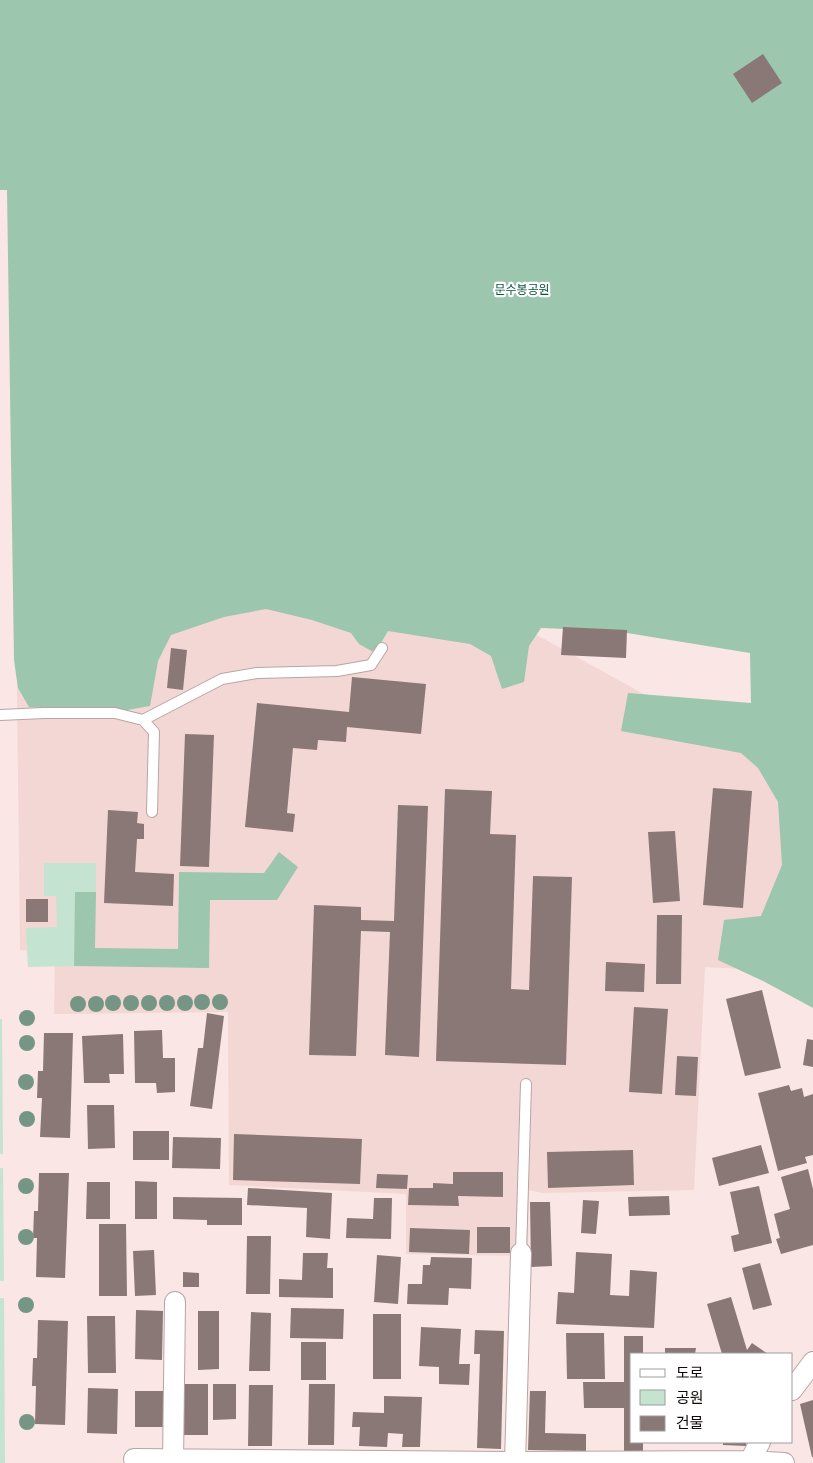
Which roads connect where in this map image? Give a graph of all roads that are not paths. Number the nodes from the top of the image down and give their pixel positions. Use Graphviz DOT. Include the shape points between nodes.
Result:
graph roads {
  1 [pos="382,648"];
  2 [pos="0,715"];
  3 [pos="143,720"];
  4 [pos="152,812"];
  5 [pos="526,1084"];
  6 [pos="521,1253"];
  7 [pos="175,1302"];
  8 [pos="813,1362"];
  9 [pos="793,1389"];
  10 [pos="759,1443"];
  11 [pos="134,1459"];
  12 [pos="173,1461"];
  13 [pos="750,1461"];
  14 [pos="346,1462"];
  15 [pos="515,1463"];
  16 [pos="784,1463"];
  1 -- 3 [label="lane" via="371,665 337,671 257,673 222,678"];
  2 -- 3 [label="lane" via="116,713"];
  3 -- 4 [label="lane" via="154,732"];
  5 -- 6 [label="lane"];
  6 -- 15 [label="street"];
  7 -- 12 [label="street"];
  8 -- 9 [label="street"];
  10 -- 13 [label="street"];
  11 -- 12 [label="street"];
  12 -- 14 [label="street"];
  13 -- 15 [label="street"];
  13 -- 16 [label="street"];
  14 -- 15 [label="street"];
}
